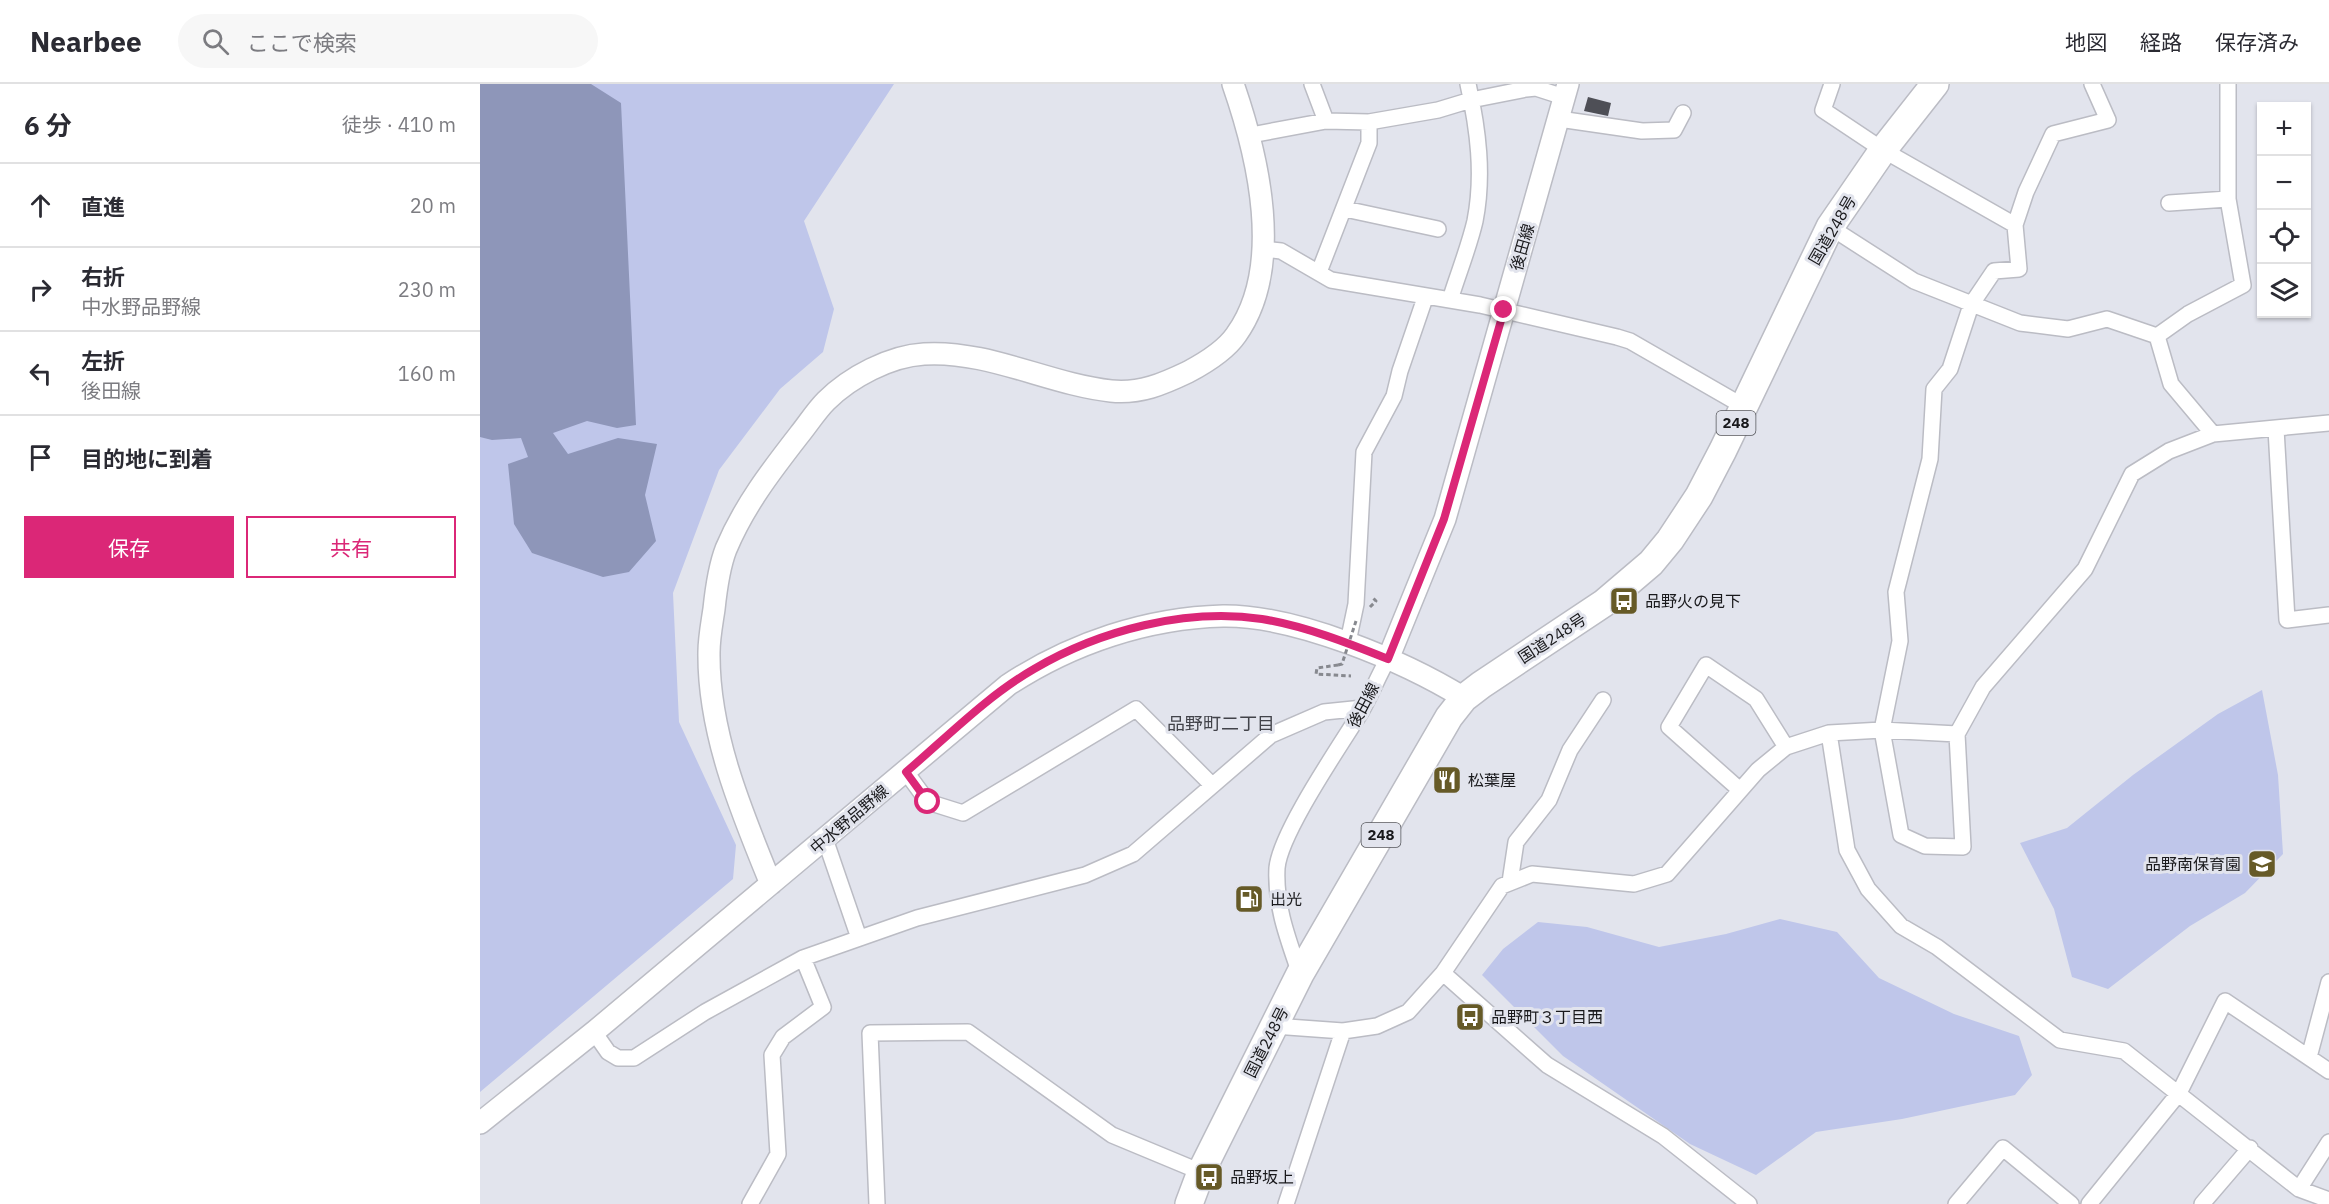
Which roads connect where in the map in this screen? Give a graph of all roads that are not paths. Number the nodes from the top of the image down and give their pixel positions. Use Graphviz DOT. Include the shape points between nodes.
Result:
graph roads {
  1 [pos="1233,84"];
  2 [pos="1312,84"];
  3 [pos="1468,84"];
  4 [pos="1832,84"];
  5 [pos="1935,84"];
  6 [pos="2092,84"];
  7 [pos="2228,84"];
  8 [pos="1510,88"];
  9 [pos="1566,91"];
  10 [pos="1471,100"];
  11 [pos="1683,113"];
  12 [pos="1558,119"];
  13 [pos="1326,121"];
  14 [pos="1369,122"];
  15 [pos="1251,135"];
  16 [pos="1883,150"];
  17 [pos="2228,199"];
  18 [pos="2169,203"];
  19 [pos="1345,209"];
  20 [pos="2014,225"];
  21 [pos="1830,227"];
  22 [pos="1438,229"];
  23 [pos="1264,249"];
  24 [pos="1319,272"];
  25 [pos="1425,298"];
  26 [pos="1450,300"];
  27 [pos="1971,305"];
  28 [pos="1504,310"];
  29 [pos="2157,336"];
  30 [pos="1743,406"];
  31 [pos="2329,423"];
  32 [pos="2276,429"];
  33 [pos="2213,434"];
  34 [pos="2329,615"];
  35 [pos="1348,642"];
  36 [pos="1388,659"];
  37 [pos="1464,698"];
  38 [pos="1603,700"];
  39 [pos="1363,708"];
  40 [pos="1881,730"];
  41 [pos="1829,733"];
  42 [pos="1957,734"];
  43 [pos="1785,747"];
  44 [pos="906,772"];
  45 [pos="1212,785"];
  46 [pos="1740,790"];
  47 [pos="825,838"];
  48 [pos="1510,882"];
  49 [pos="771,884"];
  50 [pos="859,938"];
  51 [pos="803,958"];
  52 [pos="1443,973"];
  53 [pos="1300,974"];
  54 [pos="2329,982"];
  55 [pos="1274,1026"];
  56 [pos="1343,1031"];
  57 [pos="594,1032"];
  58 [pos="2309,1057"];
  59 [pos="2329,1071"];
  60 [pos="2179,1093"];
  61 [pos="480,1123"];
  62 [pos="2329,1142"];
  63 [pos="2250,1148"];
  64 [pos="1201,1172"];
  65 [pos="2299,1189"];
  66 [pos="1730,1199"];
  67 [pos="2329,1200"];
  68 [pos="750,1204"];
  69 [pos="877,1204"];
  70 [pos="1189,1204"];
  71 [pos="1286,1204"];
  72 [pos="1749,1204"];
  73 [pos="1956,1204"];
  74 [pos="2071,1204"];
  75 [pos="2089,1204"];
  76 [pos="2202,1204"];
  1 -- 15 [label="street"];
  2 -- 13 [label="street"];
  3 -- 10 [label="street"];
  4 -- 16 [label="street" via="1823,110"];
  5 -- 16 [label="highway, 国道248号 / 248"];
  6 -- 20 [label="street" via="2108,120 2053,134"];
  7 -- 17 [label="street"];
  8 -- 9 [label="street"];
  8 -- 10 [label="street"];
  9 -- 12 [label="street, 後田線"];
  10 -- 14 [label="street"];
  10 -- 26 [label="street" via="1480,150 1475,220"];
  11 -- 12 [label="street" via="1674,130 1642,131"];
  12 -- 28 [label="street, 後田線"];
  13 -- 14 [label="street"];
  13 -- 15 [label="street"];
  14 -- 19 [label="street" via="1369,143"];
  15 -- 23 [label="street"];
  16 -- 20 [label="street"];
  16 -- 21 [label="highway, 国道248号 / 248"];
  17 -- 18 [label="street"];
  17 -- 29 [label="street" via="2243,285 2188,314"];
  19 -- 22 [label="street"];
  19 -- 24 [label="street"];
  20 -- 27 [label="street" via="2019,269 1994,271"];
  21 -- 27 [label="street" via="1914,281"];
  21 -- 30 [label="highway, 国道248号 / 248"];
  23 -- 24 [label="street" via="1281,250"];
  23 -- 49 [label="street" via="1253,298 1235,336 1208,362 1153,389 1113,392 958,354 922,353 887,362 826,400 760,485 725,551 709,652 715,719"];
  24 -- 25 [label="street" via="1330,280"];
  25 -- 26 [label="street"];
  25 -- 35 [label="street" via="1394,396 1364,452 1356,604"];
  26 -- 28 [label="street"];
  27 -- 29 [label="street" via="2020,323 2068,329 2107,319"];
  27 -- 40 [label="street" via="1950,369 1934,389 1930,459 1896,592 1900,641"];
  28 -- 30 [label="street" via="1630,341"];
  28 -- 36 [label="street, 後田線" via="1444,519"];
  29 -- 33 [label="street" via="2171,384"];
  30 -- 37 [label="highway, 国道248号 / 248" via="1699,496 1651,563 1578,622"];
  31 -- 32 [label="street"];
  32 -- 33 [label="street"];
  32 -- 34 [label="street" via="2287,620"];
  33 -- 42 [label="street" via="2169,451 2132,474 2085,568 1983,687"];
  35 -- 36 [label="street, 中水野品野線"];
  35 -- 44 [label="street, 中水野品野線" via="1264,620 1225,616 1151,624 1117,633 1060,655 1008,685"];
  36 -- 37 [label="street, 中水野品野線"];
  36 -- 39 [label="street, 後田線"];
  37 -- 53 [label="highway, 国道248号 / 248" via="1449,717"];
  38 -- 48 [label="street" via="1570,750 1549,800 1516,842"];
  39 -- 45 [label="street" via="1324,712 1271,735"];
  39 -- 53 [label="street, 後田線" via="1286,837 1277,865 1281,920"];
  40 -- 41 [label="street"];
  40 -- 42 [label="street"];
  40 -- 42 [label="street" via="1901,835 1925,846 1964,847"];
  41 -- 43 [label="street"];
  41 -- 60 [label="street" via="1846,850 1868,889 1900,926 1937,947 2060,1040 2124,1051"];
  43 -- 46 [label="street"];
  43 -- 46 [label="street" via="1756,699 1706,665 1669,727"];
  44 -- 45 [label="street" via="928,802 963,813 1136,709"];
  44 -- 47 [label="street, 中水野品野線"];
  45 -- 50 [label="street" via="1124,859 1084,875 917,918"];
  46 -- 48 [label="street" via="1667,874 1634,884 1532,874"];
  47 -- 49 [label="street, 中水野品野線"];
  47 -- 50 [label="street"];
  48 -- 52 [label="street" via="1502,886"];
  49 -- 57 [label="street, 中水野品野線"];
  50 -- 51 [label="street"];
  51 -- 57 [label="street" via="705,1012 634,1058 618,1058 608,1052"];
  51 -- 68 [label="street" via="823,1007 783,1037 772,1055 778,1154"];
  52 -- 56 [label="street" via="1408,1012 1377,1026"];
  52 -- 66 [label="street" via="1547,1065 1663,1136"];
  53 -- 55 [label="highway, 国道248号 / 248"];
  54 -- 58 [label="street"];
  55 -- 56 [label="street"];
  55 -- 64 [label="highway, 国道248号 / 248"];
  56 -- 71 [label="street"];
  57 -- 61 [label="street, 中水野品野線"];
  58 -- 59 [label="street"];
  58 -- 60 [label="street" via="2225,1001"];
  60 -- 63 [label="street"];
  60 -- 75 [label="street"];
  62 -- 65 [label="street"];
  63 -- 65 [label="street"];
  63 -- 76 [label="street"];
  64 -- 69 [label="street" via="1112,1135 968,1032 870,1033"];
  64 -- 70 [label="highway, 国道248号 / 248"];
  65 -- 67 [label="street"];
  66 -- 72 [label="street"];
  73 -- 74 [label="street" via="2003,1148"];
}
